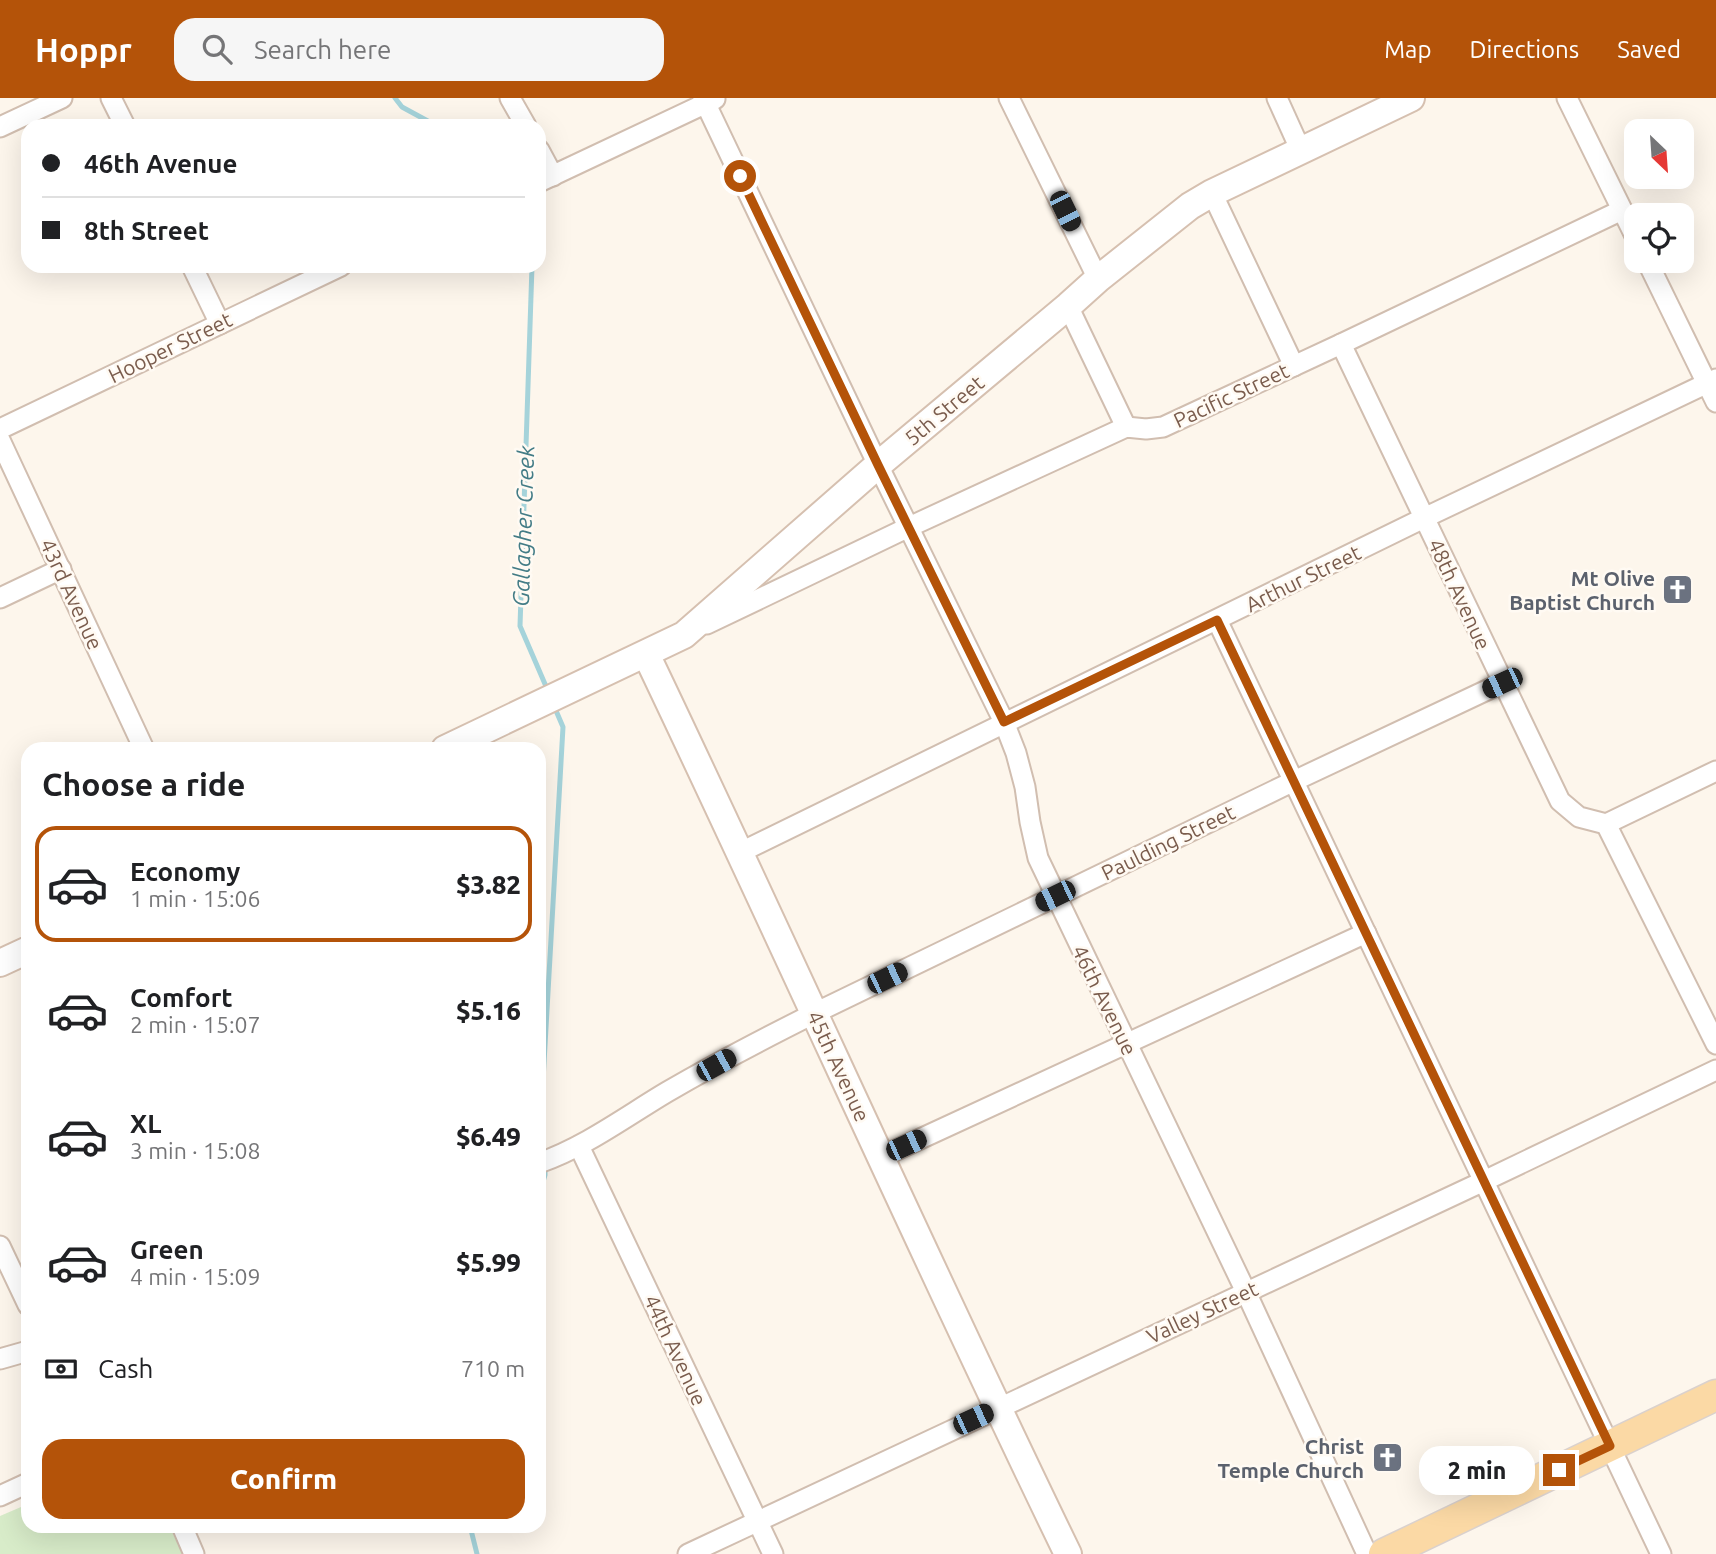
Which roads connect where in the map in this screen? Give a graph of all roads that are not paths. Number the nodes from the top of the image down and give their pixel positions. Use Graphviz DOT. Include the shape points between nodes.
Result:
graph roads {
  1 [pos="62,98"];
  2 [pos="111,98"];
  3 [pos="510,98"];
  4 [pos="1009,98"];
  5 [pos="1277,98"];
  6 [pos="1411,98"];
  7 [pos="1567,98"];
  8 [pos="709,100"];
  9 [pos="29,105"];
  10 [pos="122,119"];
  11 [pos="522,119"];
  12 [pos="0,127"];
  13 [pos="1301,150"];
  14 [pos="546,179"];
  15 [pos="1212,193"];
  16 [pos="1622,210"];
  17 [pos="1624,214"];
  18 [pos="195,273"];
  19 [pos="326,273"];
  20 [pos="1654,273"];
  21 [pos="1098,279"];
  22 [pos="1068,306"];
  23 [pos="220,324"];
  24 [pos="1341,344"];
  25 [pos="1294,366"];
  26 [pos="1712,381"];
  27 [pos="1716,402"];
  28 [pos="1126,427"];
  29 [pos="0,429"];
  30 [pos="0,440"];
  31 [pos="878,465"];
  32 [pos="1424,518"];
  33 [pos="909,527"];
  34 [pos="61,569"];
  35 [pos="0,598"];
  36 [pos="1217,620"];
  37 [pos="684,635"];
  38 [pos="646,654"];
  39 [pos="1502,683"];
  40 [pos="1004,722"];
  41 [pos="141,742"];
  42 [pos="459,742"];
  43 [pos="1716,771"];
  44 [pos="1294,781"];
  45 [pos="1606,824"];
  46 [pos="741,852"];
  47 [pos="1055,896"];
  48 [pos="1366,933"];
  49 [pos="21,953"];
  50 [pos="0,963"];
  51 [pos="815,1013"];
  52 [pos="1126,1043"];
  53 [pos="1716,1044"];
  54 [pos="1716,1070"];
  55 [pos="570,1149"];
  56 [pos="881,1157"];
  57 [pos="546,1160"];
  58 [pos="1484,1181"];
  59 [pos="0,1246"];
  60 [pos="21,1290"];
  61 [pos="1246,1292"];
  62 [pos="21,1354"];
  63 [pos="0,1359"];
  64 [pos="1716,1395"];
  65 [pos="997,1408"];
  66 [pos="1610,1446"];
  67 [pos="21,1486"];
  68 [pos="0,1496"];
  69 [pos="758,1521"];
  70 [pos="185,1533"];
  71 [pos="194,1554"];
  72 [pos="688,1554"];
  73 [pos="774,1554"];
  74 [pos="1068,1554"];
  75 [pos="1367,1554"];
  76 [pos="1384,1554"];
  77 [pos="1661,1554"];
  1 -- 9 [label="street"];
  2 -- 10 [label="street"];
  3 -- 11 [label="street"];
  4 -- 21 [label="street"];
  5 -- 13 [label="street"];
  6 -- 13 [label="street, 5th Street"];
  7 -- 16 [label="street"];
  8 -- 14 [label="street"];
  8 -- 31 [label="street, 46th Avenue"];
  9 -- 12 [label="street"];
  13 -- 15 [label="street, 5th Street"];
  15 -- 21 [label="street, 5th Street"];
  15 -- 25 [label="street"];
  16 -- 17 [label="street"];
  16 -- 24 [label="street, Pacific Street"];
  18 -- 23 [label="street"];
  19 -- 23 [label="street, Hooper Street"];
  20 -- 26 [label="street"];
  21 -- 22 [label="street, 5th Street"];
  22 -- 28 [label="street"];
  22 -- 31 [label="street, 5th Street"];
  23 -- 29 [label="street, Hooper Street"];
  24 -- 25 [label="street, Pacific Street"];
  24 -- 32 [label="street, 48th Avenue"];
  25 -- 28 [label="street, Pacific Street" via="1163,427"];
  26 -- 27 [label="street"];
  26 -- 32 [label="street, Arthur Street"];
  28 -- 33 [label="street, Pacific Street"];
  30 -- 34 [label="street, 43rd Avenue"];
  31 -- 33 [label="street, 46th Avenue"];
  31 -- 37 [label="street, 5th Street"];
  32 -- 36 [label="street, Arthur Street"];
  32 -- 39 [label="street, 48th Avenue"];
  33 -- 37 [label="street, Pacific Street"];
  33 -- 40 [label="street, 46th Avenue"];
  34 -- 35 [label="street"];
  34 -- 41 [label="street, 43rd Avenue"];
  36 -- 40 [label="street, Arthur Street"];
  36 -- 44 [label="street"];
  37 -- 38 [label="street, 5th Street"];
  38 -- 42 [label="street, 5th Street"];
  38 -- 46 [label="street, 45th Avenue"];
  39 -- 44 [label="street, Paulding Street"];
  39 -- 45 [label="street, 48th Avenue" via="1560,801 1579,817"];
  40 -- 46 [label="street, Arthur Street"];
  40 -- 47 [label="street, 46th Avenue" via="1025,787 1038,858"];
  43 -- 45 [label="street"];
  44 -- 47 [label="street, Paulding Street"];
  44 -- 48 [label="street"];
  45 -- 53 [label="street"];
  46 -- 51 [label="street, 45th Avenue"];
  47 -- 51 [label="street, Paulding Street"];
  47 -- 52 [label="street, 46th Avenue"];
  48 -- 52 [label="street"];
  48 -- 58 [label="street"];
  49 -- 50 [label="street"];
  51 -- 55 [label="street, Paulding Street"];
  51 -- 56 [label="street, 45th Avenue"];
  52 -- 56 [label="street"];
  52 -- 61 [label="street, 46th Avenue"];
  54 -- 58 [label="street, Valley Street"];
  55 -- 57 [label="street, Paulding Street"];
  55 -- 69 [label="street, 44th Avenue"];
  56 -- 65 [label="street, 45th Avenue"];
  58 -- 61 [label="street, Valley Street"];
  58 -- 66 [label="street"];
  59 -- 60 [label="street"];
  61 -- 65 [label="street, Valley Street"];
  61 -- 75 [label="street, 46th Avenue"];
  62 -- 63 [label="street"];
  64 -- 66 [label="main road"];
  65 -- 69 [label="street, Valley Street"];
  65 -- 74 [label="street, 45th Avenue"];
  66 -- 76 [label="main road"];
  66 -- 77 [label="street"];
  67 -- 68 [label="street"];
  69 -- 72 [label="street, Valley Street"];
  69 -- 73 [label="street, 44th Avenue"];
  70 -- 71 [label="street"];
}
